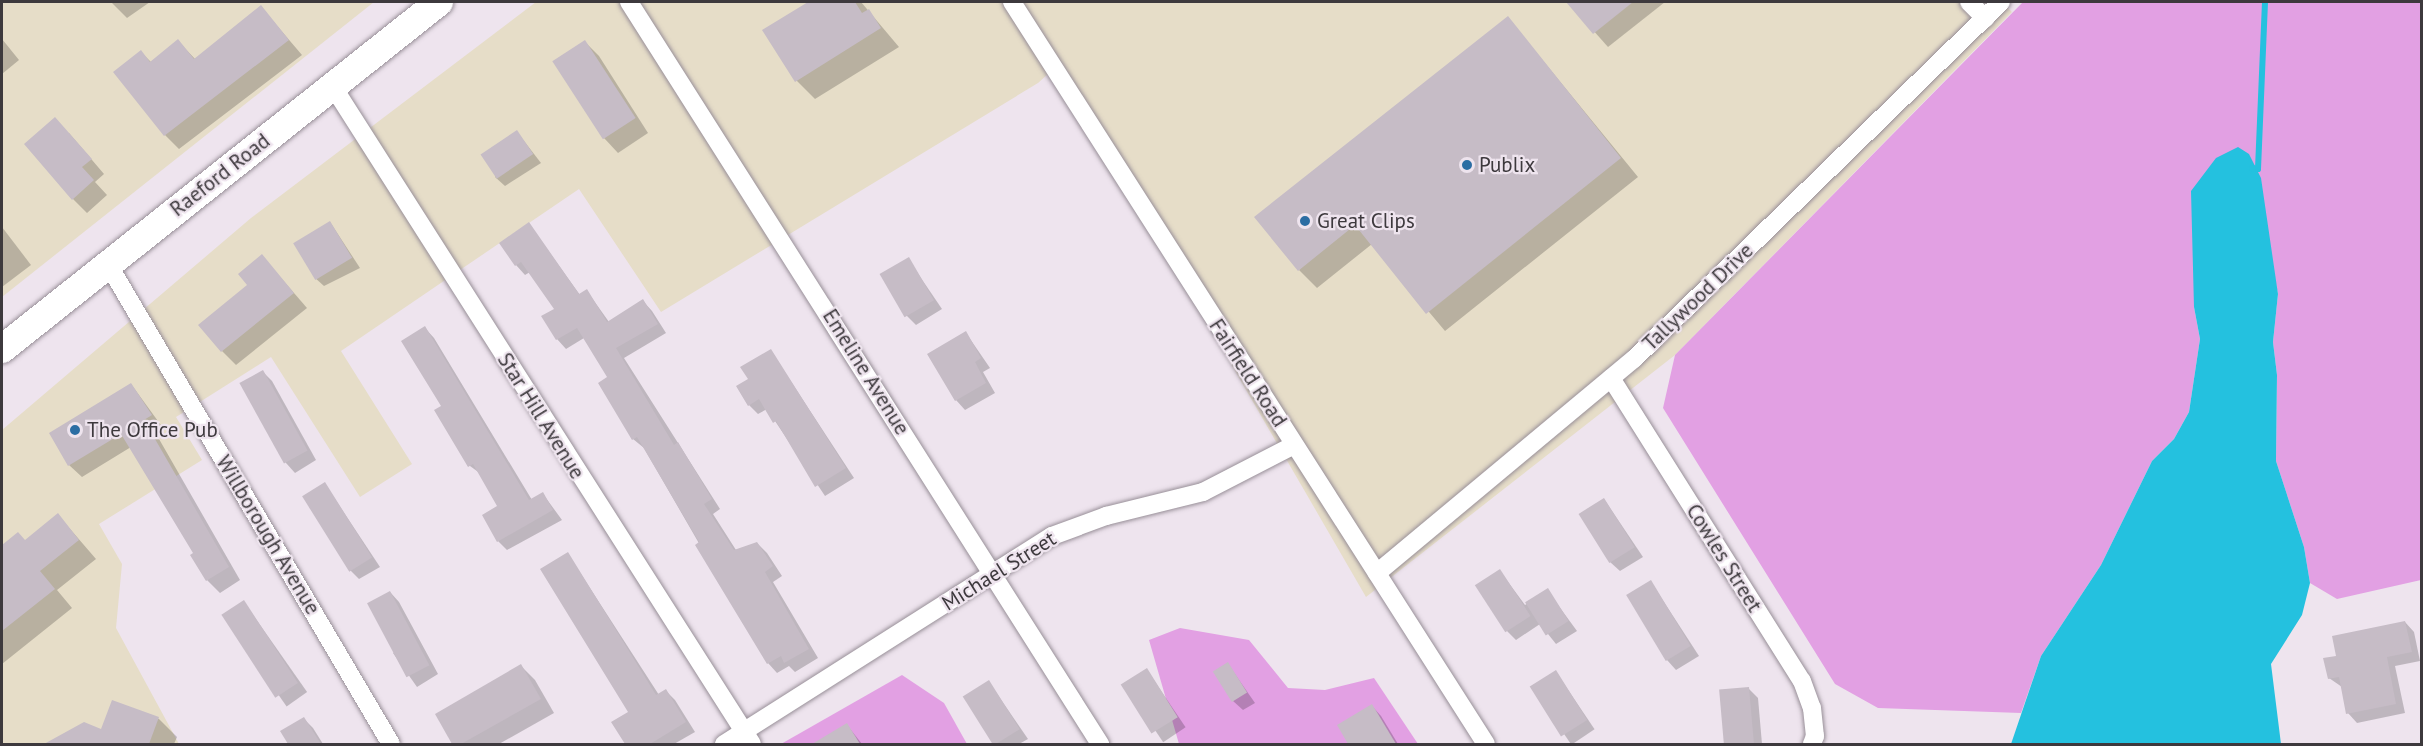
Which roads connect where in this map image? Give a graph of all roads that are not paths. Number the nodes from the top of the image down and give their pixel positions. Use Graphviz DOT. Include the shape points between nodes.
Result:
graph roads {
  1 [pos="439,2"];
  2 [pos="630,2"];
  3 [pos="1012,2"];
  4 [pos="1970,2"];
  5 [pos="2001,2"];
  6 [pos="1984,18"];
  7 [pos="332,86"];
  8 [pos="108,264"];
  9 [pos="2,349"];
  10 [pos="1611,378"];
  11 [pos="1294,445"];
  12 [pos="1377,573"];
  13 [pos="993,575"];
  14 [pos="748,739"];
  15 [pos="391,744"];
  16 [pos="724,744"];
  17 [pos="1100,744"];
  18 [pos="1486,744"];
  19 [pos="1812,744"];
  1 -- 7 [label="main road, Raeford Road"];
  2 -- 13 [label="street, Emeline Avenue"];
  3 -- 11 [label="street, Fairfield Road"];
  4 -- 6 [label="street"];
  5 -- 6 [label="street, Tallywood Drive"];
  6 -- 10 [label="street, Tallywood Drive"];
  7 -- 8 [label="main road, Raeford Road"];
  7 -- 14 [label="street, Star Hill Avenue"];
  8 -- 9 [label="main road, Raeford Road"];
  8 -- 15 [label="street, Willborough Avenue"];
  10 -- 12 [label="street, Tallywood Drive"];
  10 -- 19 [label="street, Cowles Street" via="1802,681 1812,708"];
  11 -- 12 [label="street, Fairfield Road"];
  11 -- 13 [label="street, Michael Street" via="1203,492 1106,516 1052,536"];
  12 -- 18 [label="street, Fairfield Road"];
  13 -- 14 [label="street, Michael Street"];
  13 -- 17 [label="street, Emeline Avenue"];
  14 -- 16 [label="street, Michael Street"];
}
